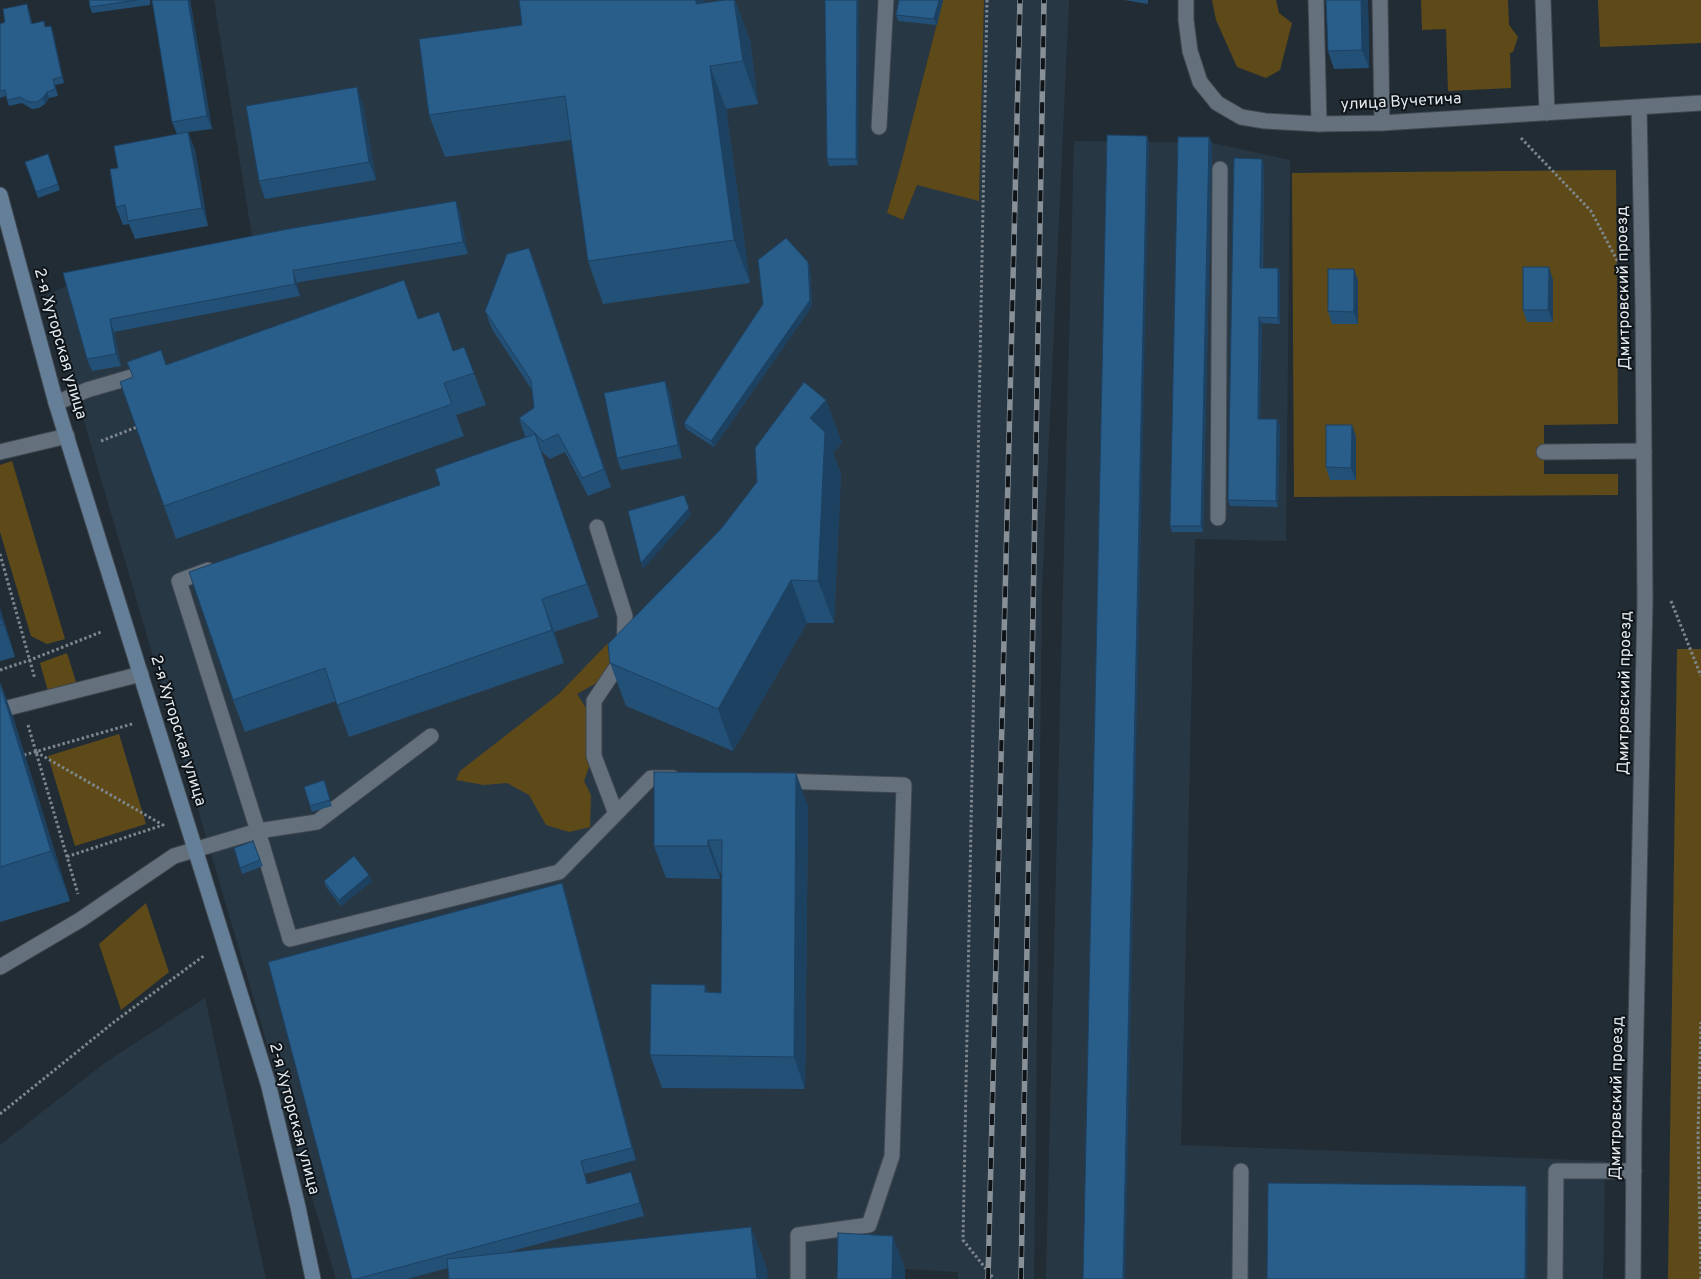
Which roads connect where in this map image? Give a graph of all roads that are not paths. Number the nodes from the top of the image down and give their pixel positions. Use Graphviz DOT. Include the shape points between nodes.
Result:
graph roads {
  1 [pos="886,0"];
  2 [pos="1186,0"];
  3 [pos="1316,0"];
  4 [pos="1380,0"];
  5 [pos="1543,0"];
  6 [pos="1701,103"];
  7 [pos="1639,107"];
  8 [pos="1547,113"];
  9 [pos="1382,122"];
  10 [pos="1319,124"];
  11 [pos="879,127"];
  12 [pos="1220,170"];
  13 [pos="0,195"];
  14 [pos="169,366"];
  15 [pos="56,403"];
  16 [pos="67,436"];
  17 [pos="1644,451"];
  18 [pos="0,452"];
  19 [pos="1544,452"];
  20 [pos="1218,518"];
  21 [pos="598,527"];
  22 [pos="225,564"];
  23 [pos="141,674"];
  24 [pos="0,710"];
  25 [pos="430,736"];
  26 [pos="690,779"];
  27 [pos="768,781"];
  28 [pos="616,814"];
  29 [pos="258,831"];
  30 [pos="196,850"];
  31 [pos="0,967"];
  32 [pos="1241,1171"];
  33 [pos="1634,1171"];
  34 [pos="313,1279"];
  35 [pos="798,1279"];
  36 [pos="1240,1279"];
  37 [pos="1556,1279"];
  38 [pos="1633,1279"];
  1 -- 11 [label="street"];
  2 -- 10 [label="street, улица Вучетича" via="1190,50 1197,74 1217,103 1241,116 1264,121"];
  3 -- 10 [label="street"];
  4 -- 9 [label="street"];
  5 -- 8 [label="street"];
  6 -- 7 [label="street, улица Вучетича"];
  7 -- 8 [label="street, улица Вучетича"];
  7 -- 17 [label="street, Дмитровский проезд"];
  8 -- 9 [label="street, улица Вучетича"];
  9 -- 10 [label="street, улица Вучетича"];
  12 -- 20 [label="street"];
  13 -- 15 [label="street, 2-я Хуторская улица"];
  14 -- 15 [label="street" via="86,390"];
  15 -- 16 [label="street, 2-я Хуторская улица"];
  16 -- 18 [label="street"];
  16 -- 23 [label="street, 2-я Хуторская улица"];
  17 -- 19 [label="street"];
  17 -- 33 [label="street, Дмитровский проезд" via="1645,601"];
  21 -- 28 [label="street" via="625,616 624,656 594,701 594,756"];
  22 -- 29 [label="street" via="179,581"];
  23 -- 24 [label="street"];
  23 -- 30 [label="street, 2-я Хуторская улица"];
  25 -- 29 [label="street" via="317,822"];
  26 -- 28 [label="street" via="651,778"];
  27 -- 35 [label="street" via="904,784 892,1156 869,1225 798,1235"];
  28 -- 29 [label="street" via="559,872 290,939"];
  29 -- 30 [label="street"];
  30 -- 31 [label="street" via="174,856 80,920"];
  30 -- 34 [label="street, 2-я Хуторская улица" via="268,1083"];
  32 -- 36 [label="street"];
  33 -- 37 [label="street" via="1556,1171"];
  33 -- 38 [label="street, Дмитровский проезд"];
}
